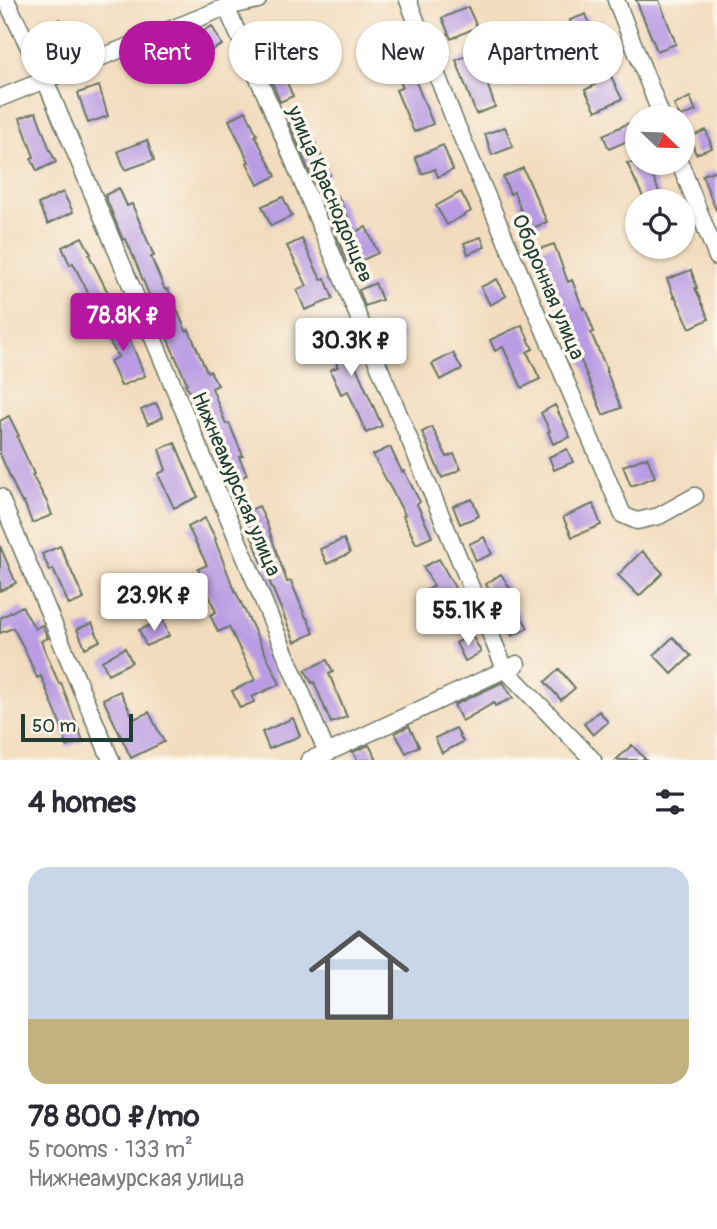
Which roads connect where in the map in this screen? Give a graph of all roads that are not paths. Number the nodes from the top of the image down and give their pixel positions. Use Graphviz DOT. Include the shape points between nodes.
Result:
graph roads {
  1 [pos="6,0"];
  2 [pos="258,0"];
  3 [pos="408,0"];
  4 [pos="616,0"];
  5 [pos="226,7"];
  6 [pos="21,31"];
  7 [pos="105,56"];
  8 [pos="35,84"];
  9 [pos="47,84"];
  10 [pos="0,98"];
  11 [pos="657,105"];
  12 [pos="685,175"];
  13 [pos="717,257"];
  14 [pos="695,496"];
  15 [pos="0,497"];
  16 [pos="511,666"];
  17 [pos="327,753"];
  18 [pos="111,760"];
  19 [pos="309,760"];
  20 [pos="593,760"];
  1 -- 6 [label="street, Нижнеамурская улица"];
  2 -- 5 [label="street"];
  3 -- 14 [label="street, Оборонная улица" via="623,515 637,521 659,516"];
  4 -- 11 [label="street"];
  5 -- 7 [label="street"];
  5 -- 16 [label="street, улица Краснодонцев"];
  8 -- 10 [label="street"];
  9 -- 17 [label="street, Нижнеамурская улица"];
  12 -- 13 [label="street"];
  15 -- 18 [label="street"];
  16 -- 17 [label="street"];
  16 -- 20 [label="street"];
  17 -- 19 [label="street"];
}
